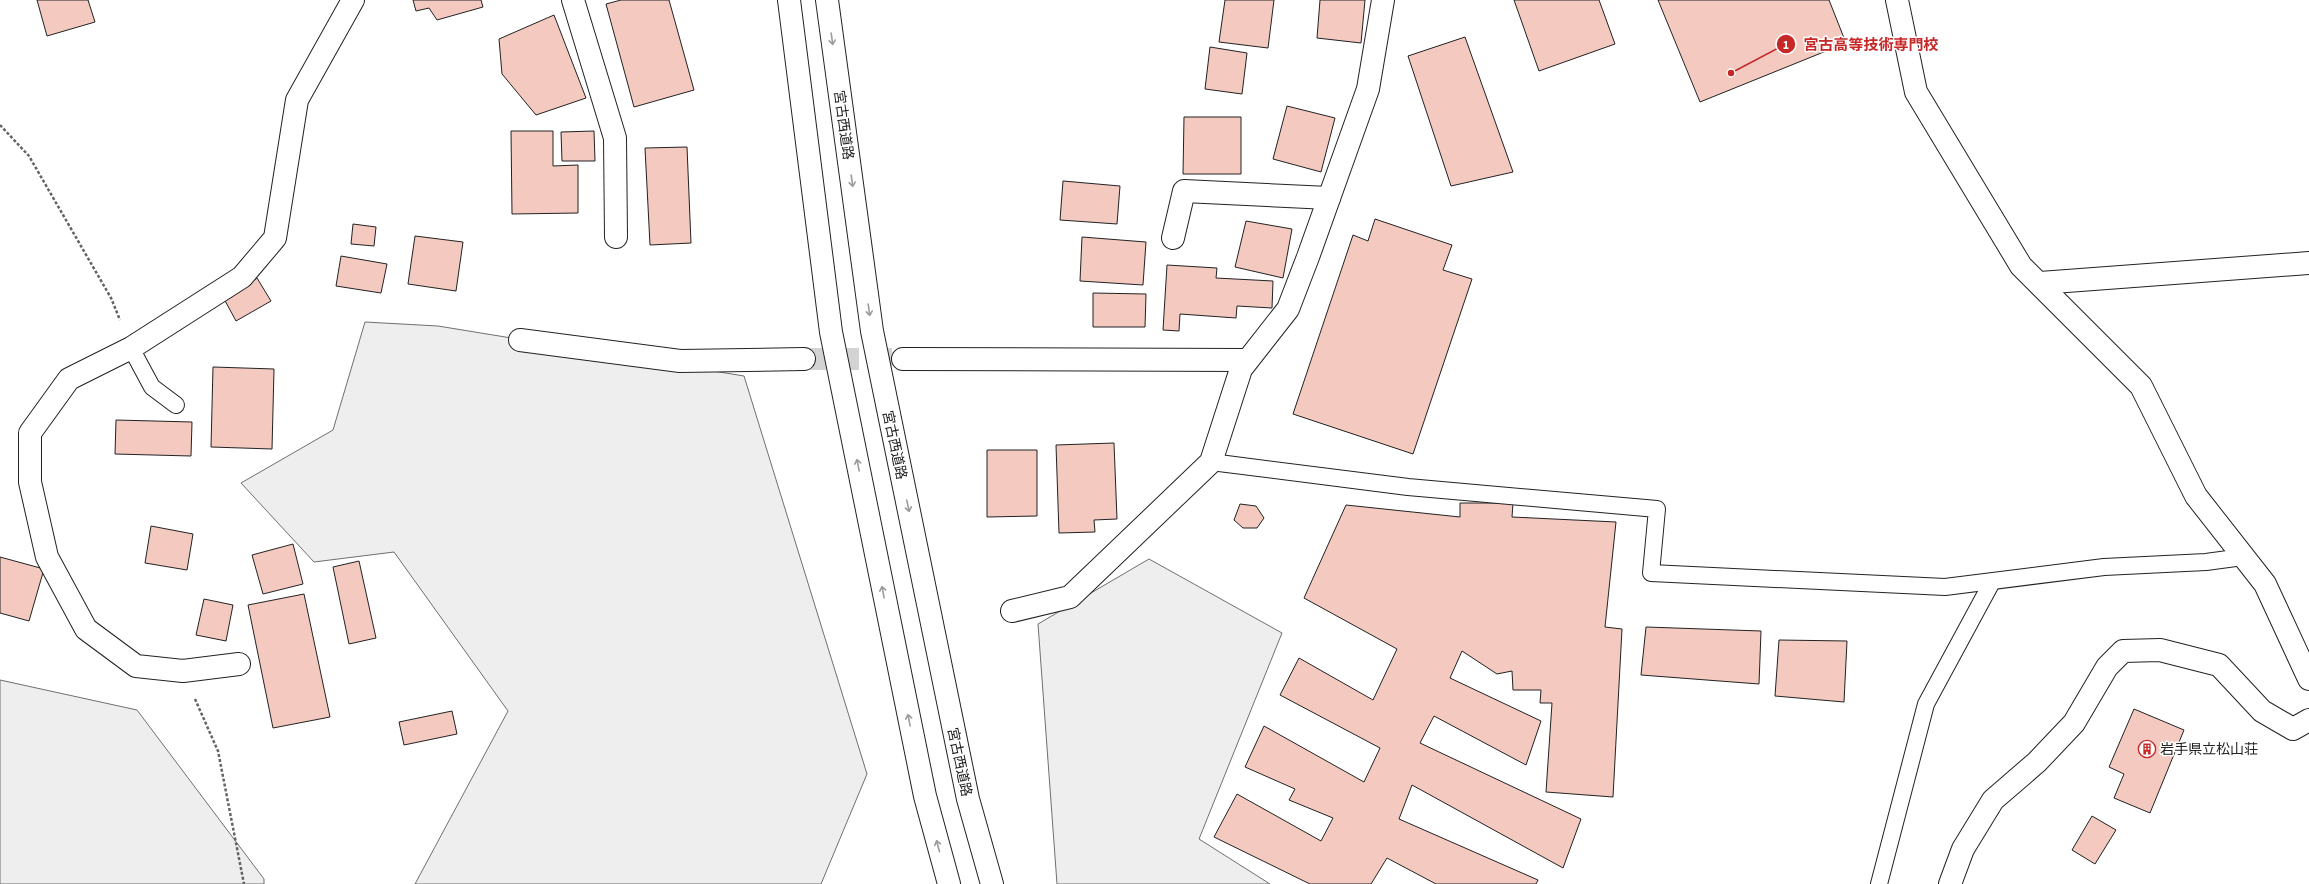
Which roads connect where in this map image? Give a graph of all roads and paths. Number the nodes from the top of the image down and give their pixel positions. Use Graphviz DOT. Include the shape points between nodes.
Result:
graph roads {
  1 [pos="353,0"];
  2 [pos="572,0"];
  3 [pos="789,0"];
  4 [pos="827,0"];
  5 [pos="1383,0"];
  6 [pos="1897,0"];
  7 [pos="0,125"];
  8 [pos="1329,198"];
  9 [pos="616,237"];
  10 [pos="1173,238"];
  11 [pos="2309,263"];
  12 [pos="2040,283"];
  13 [pos="520,340"];
  14 [pos="131,348"];
  15 [pos="804,359"];
  16 [pos="903,359"];
  17 [pos="1246,360"];
  18 [pos="176,405"];
  19 [pos="1211,462"];
  20 [pos="2243,557"];
  21 [pos="1992,582"];
  22 [pos="1012,611"];
  23 [pos="239,664"];
  24 [pos="183,671"];
  25 [pos="2309,679"];
  26 [pos="2309,720"];
  27 [pos="244,884"];
  28 [pos="949,884"];
  29 [pos="992,884"];
  30 [pos="1879,884"];
  31 [pos="1950,884"];
  1 -- 14 [label="main road" via="297,100 275,238 242,277"];
  2 -- 9 [label="main road" via="615,138"];
  28 -- 3 [label="main road, one-way" via="925,796 831,332"];
  4 -- 29 [label="main road, 宮古西道路, one-way" via="872,332 968,799"];
  5 -- 8 [label="main road" via="1368,89"];
  6 -- 12 [label="main road" via="1916,92 2021,266"];
  7 -- 14 [label="path" via="29,156 111,298"];
  8 -- 10 [label="main road" via="1184,191"];
  8 -- 17 [label="main road" via="1288,309"];
  11 -- 12 [label="main road"];
  12 -- 20 [label="main road" via="2141,386 2196,496"];
  13 -- 15 [label="main road" via="680,361"];
  14 -- 18 [label="lane" via="152,387"];
  14 -- 24 [label="main road" via="69,379 30,433 30,482 47,557 86,629 136,666"];
  16 -- 17 [label="main road"];
  17 -- 19 [label="main road"];
  19 -- 21 [label="lane" via="1408,487 1657,509 1651,573 1945,588"];
  19 -- 22 [label="main road" via="1070,597"];
  20 -- 21 [label="lane" via="2206,562 2104,567"];
  20 -- 25 [label="main road" via="2265,584"];
  21 -- 30 [label="lane" via="1926,704"];
  23 -- 24 [label="main road"];
  24 -- 27 [label="path" via="218,751"];
  26 -- 31 [label="main road" via="2293,729 2262,711 2219,665 2160,650 2123,651 2107,667 2074,723 2037,762 1993,800 1962,850"];
}
